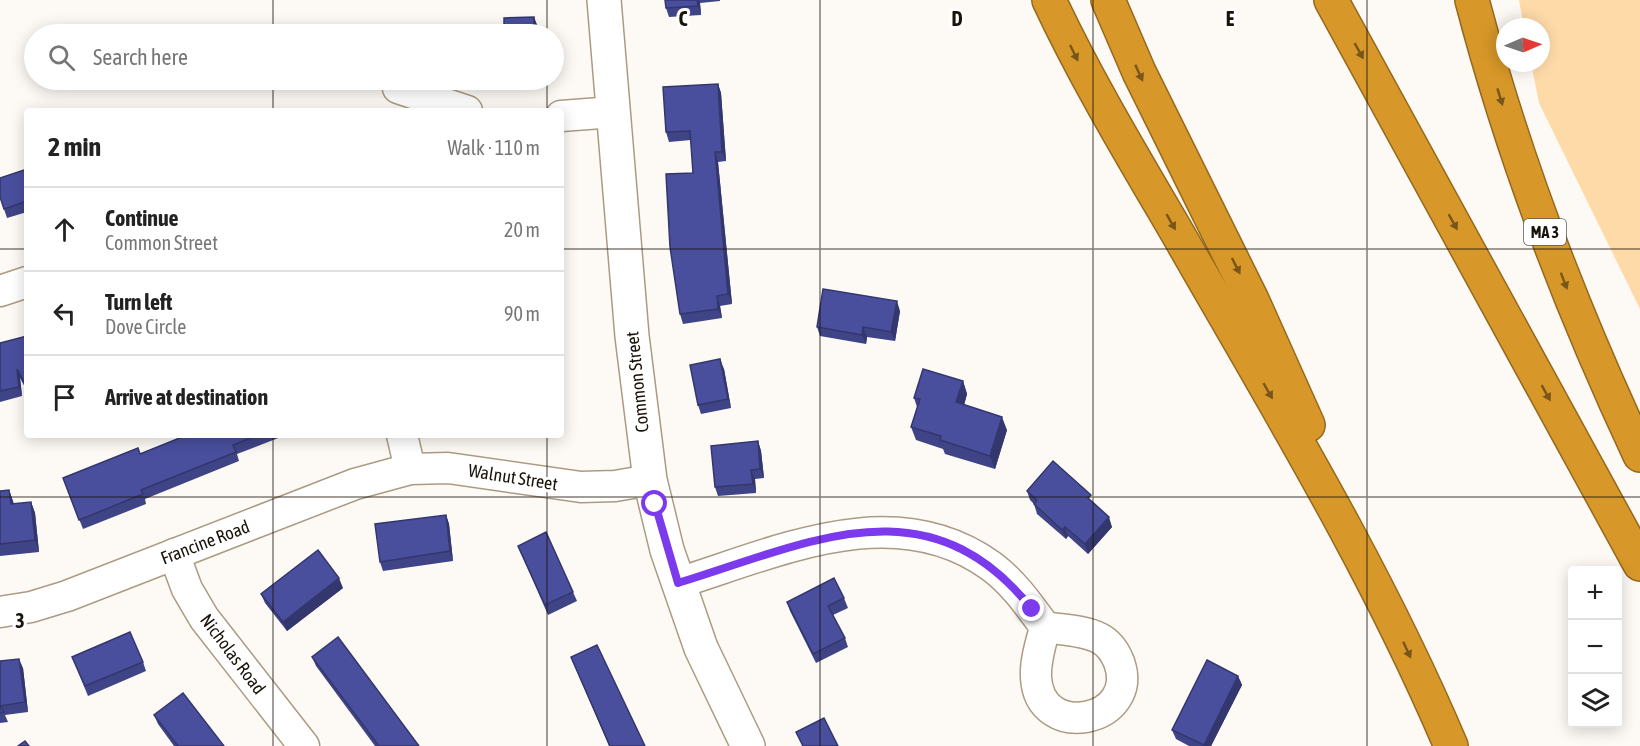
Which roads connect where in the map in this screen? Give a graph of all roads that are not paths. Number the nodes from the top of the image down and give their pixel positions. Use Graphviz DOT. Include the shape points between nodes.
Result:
graph roads {
  1 [pos="604,0"];
  2 [pos="1049,0"];
  3 [pos="1108,0"];
  4 [pos="1331,0"];
  5 [pos="1472,0"];
  6 [pos="404,90"];
  7 [pos="458,108"];
  8 [pos="614,112"];
  9 [pos="564,116"];
  10 [pos="24,283"];
  11 [pos="0,291"];
  12 [pos="403,438"];
  13 [pos="1640,455"];
  14 [pos="410,469"];
  15 [pos="650,480"];
  16 [pos="174,554"];
  17 [pos="1640,564"];
  18 [pos="678,583"];
  19 [pos="1382,597"];
  20 [pos="0,612"];
  21 [pos="1045,627"];
  22 [pos="304,746"];
  23 [pos="748,746"];
  24 [pos="1451,746"];
  1 -- 8 [label="street, Common Street"];
  2 -- 19 [label="highway, one-way" via="1093,88 1322,484"];
  3 -- 19 [label="highway, one-way" via="1143,82 1264,325"];
  4 -- 17 [label="highway, one-way"];
  5 -- 13 [label="highway, MA 3, one-way" via="1514,144 1547,238"];
  6 -- 7 [label="street"];
  8 -- 9 [label="street"];
  8 -- 15 [label="street, Common Street" via="636,386"];
  10 -- 11 [label="street"];
  12 -- 14 [label="street"];
  14 -- 15 [label="street, Walnut Street" via="448,468 581,487"];
  14 -- 16 [label="street, Francine Road" via="355,484"];
  15 -- 18 [label="street, Common Street"];
  16 -- 20 [label="street, Francine Road" via="50,602"];
  16 -- 22 [label="street, Nicholas Road" via="204,618"];
  18 -- 21 [label="street" via="828,537 867,531 905,532 943,541 992,567 1019,593"];
  18 -- 23 [label="street, Common Street" via="701,648"];
  19 -- 24 [label="highway, one-way"];
}
